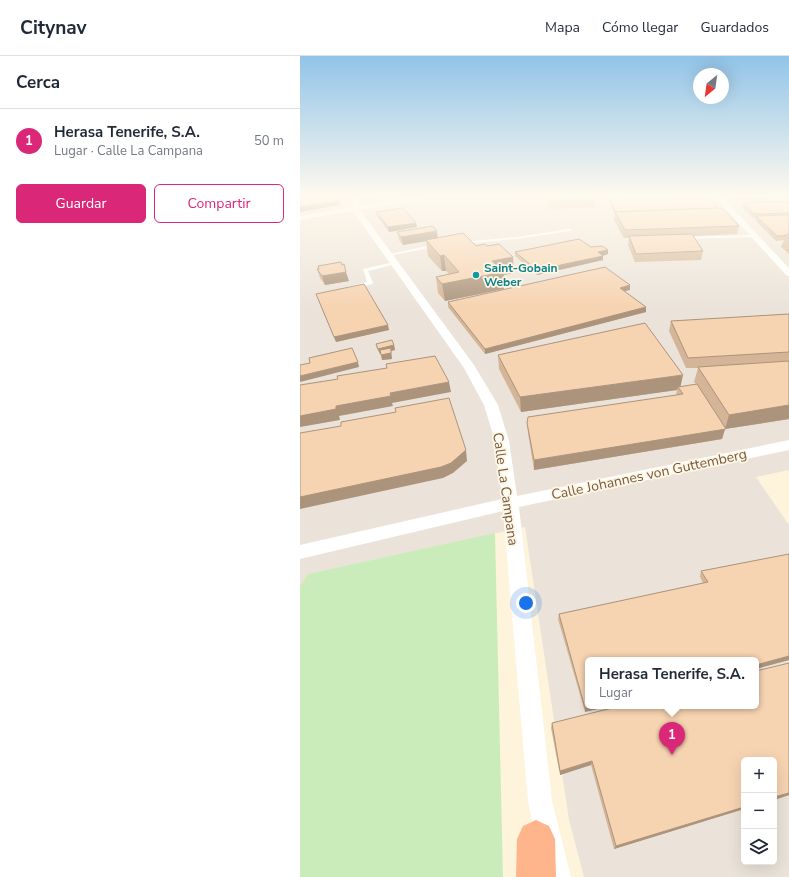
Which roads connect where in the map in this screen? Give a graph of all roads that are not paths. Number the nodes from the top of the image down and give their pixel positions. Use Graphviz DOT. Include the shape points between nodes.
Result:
graph roads {
  1 [pos="373,233"];
  2 [pos="547,233"];
  3 [pos="752,233"];
  4 [pos="754,236"];
  5 [pos="682,238"];
  6 [pos="456,244"];
  7 [pos="442,245"];
  8 [pos="391,259"];
  9 [pos="789,273"];
  10 [pos="342,289"];
  11 [pos="789,445"];
  12 [pos="510,503"];
  13 [pos="300,552"];
  14 [pos="540,801"];
  15 [pos="536,839"];
  16 [pos="536,877"];
  17 [pos="542,877"];
  18 [pos="557,877"];
  1 -- 8 [label="street, Calle La Campana"];
  2 -- 6 [label="lane"];
  3 -- 4 [label="street"];
  4 -- 5 [label="lane"];
  4 -- 9 [label="street"];
  7 -- 8 [label="lane"];
  8 -- 10 [label="lane" via="365,270 370,283"];
  8 -- 12 [label="street, Calle La Campana" via="470,368 491,405 502,441"];
  11 -- 12 [label="street, Calle Johannes von Guttemberg"];
  12 -- 13 [label="street, Calle Johannes von Guttemberg"];
  12 -- 14 [label="street, Calle La Campana"];
  14 -- 15 [label="street, Calle La Campana"];
  14 -- 18 [label="street, Calle La Campana"];
  15 -- 16 [label="highway"];
  15 -- 17 [label="street, Calle La Campana"];
}
